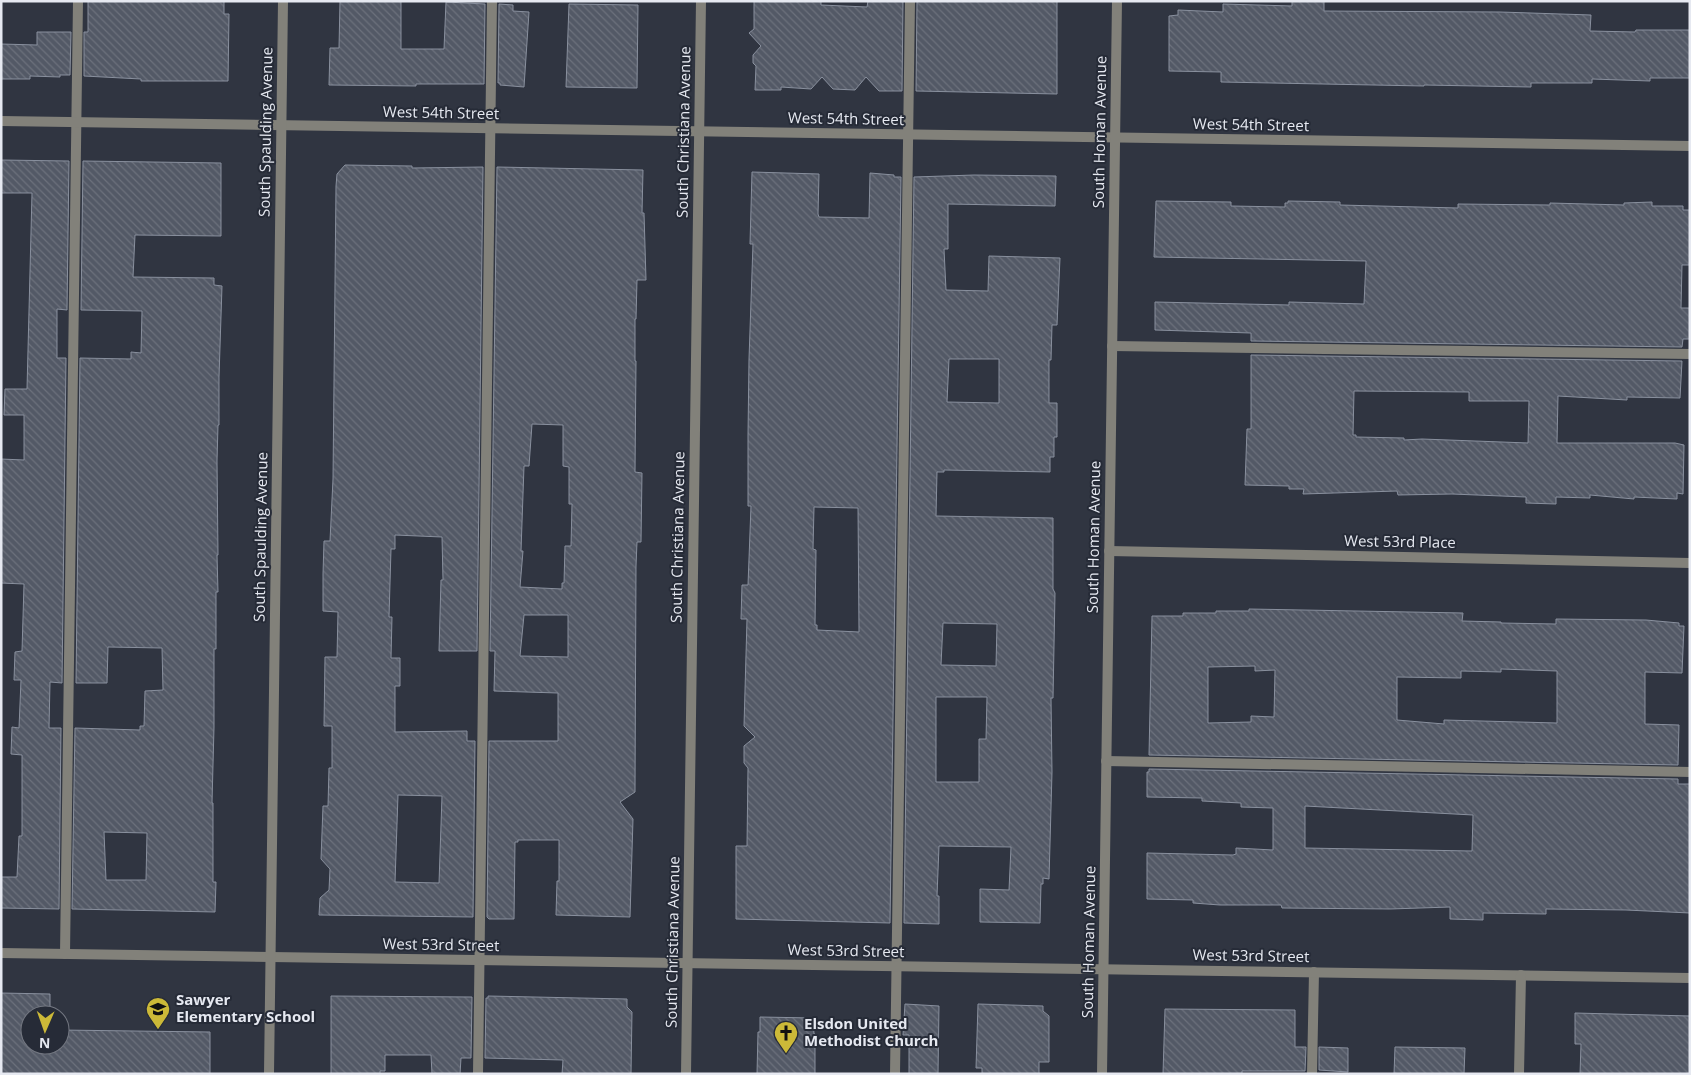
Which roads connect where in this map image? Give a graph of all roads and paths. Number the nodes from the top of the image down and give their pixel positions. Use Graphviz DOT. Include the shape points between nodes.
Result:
graph roads {
  1 [pos="78,1"];
  2 [pos="283,1"];
  3 [pos="492,1"];
  4 [pos="701,1"];
  5 [pos="910,1"];
  6 [pos="1117,1"];
  7 [pos="1,121"];
  8 [pos="76,122"];
  9 [pos="282,126"];
  10 [pos="491,129"];
  11 [pos="699,132"];
  12 [pos="909,135"];
  13 [pos="1115,138"];
  14 [pos="1690,146"];
  15 [pos="1112,346"];
  16 [pos="1690,354"];
  17 [pos="1109,551"];
  18 [pos="1690,563"];
  19 [pos="1106,762"];
  20 [pos="1690,772"];
  21 [pos="1,953"];
  22 [pos="65,954"];
  23 [pos="271,957"];
  24 [pos="479,960"];
  25 [pos="687,963"];
  26 [pos="896,966"];
  27 [pos="1104,969"];
  28 [pos="1314,972"];
  29 [pos="1521,976"];
  30 [pos="1690,978"];
  31 [pos="269,1074"];
  32 [pos="478,1074"];
  33 [pos="686,1074"];
  34 [pos="895,1074"];
  35 [pos="1102,1074"];
  36 [pos="1312,1074"];
  37 [pos="1519,1074"];
  1 -- 8 [label="street"];
  2 -- 9 [label="street, South Spaulding Avenue"];
  3 -- 10 [label="street"];
  4 -- 11 [label="street, South Christiana Avenue"];
  5 -- 12 [label="street"];
  6 -- 13 [label="street, South Homan Avenue"];
  7 -- 8 [label="street, West 54th Street"];
  8 -- 9 [label="street, West 54th Street"];
  8 -- 22 [label="street"];
  9 -- 10 [label="street, West 54th Street"];
  9 -- 23 [label="street, South Spaulding Avenue"];
  10 -- 11 [label="street, West 54th Street"];
  10 -- 24 [label="street"];
  11 -- 12 [label="street, West 54th Street"];
  11 -- 25 [label="street, South Christiana Avenue"];
  12 -- 13 [label="street, West 54th Street"];
  12 -- 26 [label="street"];
  13 -- 14 [label="street, West 54th Street"];
  13 -- 15 [label="street, South Homan Avenue"];
  15 -- 16 [label="street"];
  15 -- 17 [label="street, South Homan Avenue"];
  17 -- 18 [label="street, West 53rd Place"];
  17 -- 19 [label="street, South Homan Avenue"];
  19 -- 20 [label="street"];
  19 -- 27 [label="street, South Homan Avenue"];
  21 -- 22 [label="street, West 53rd Street"];
  22 -- 23 [label="street, West 53rd Street"];
  23 -- 24 [label="street, West 53rd Street"];
  23 -- 31 [label="street, South Spaulding Avenue"];
  24 -- 25 [label="street, West 53rd Street"];
  24 -- 32 [label="street"];
  25 -- 26 [label="street, West 53rd Street"];
  25 -- 33 [label="street, South Christiana Avenue"];
  26 -- 27 [label="street, West 53rd Street"];
  26 -- 34 [label="street"];
  27 -- 28 [label="street, West 53rd Street"];
  27 -- 35 [label="street, South Homan Avenue"];
  28 -- 29 [label="street, West 53rd Street"];
  28 -- 36 [label="street"];
  29 -- 30 [label="street, West 53rd Street"];
  29 -- 37 [label="street"];
}
